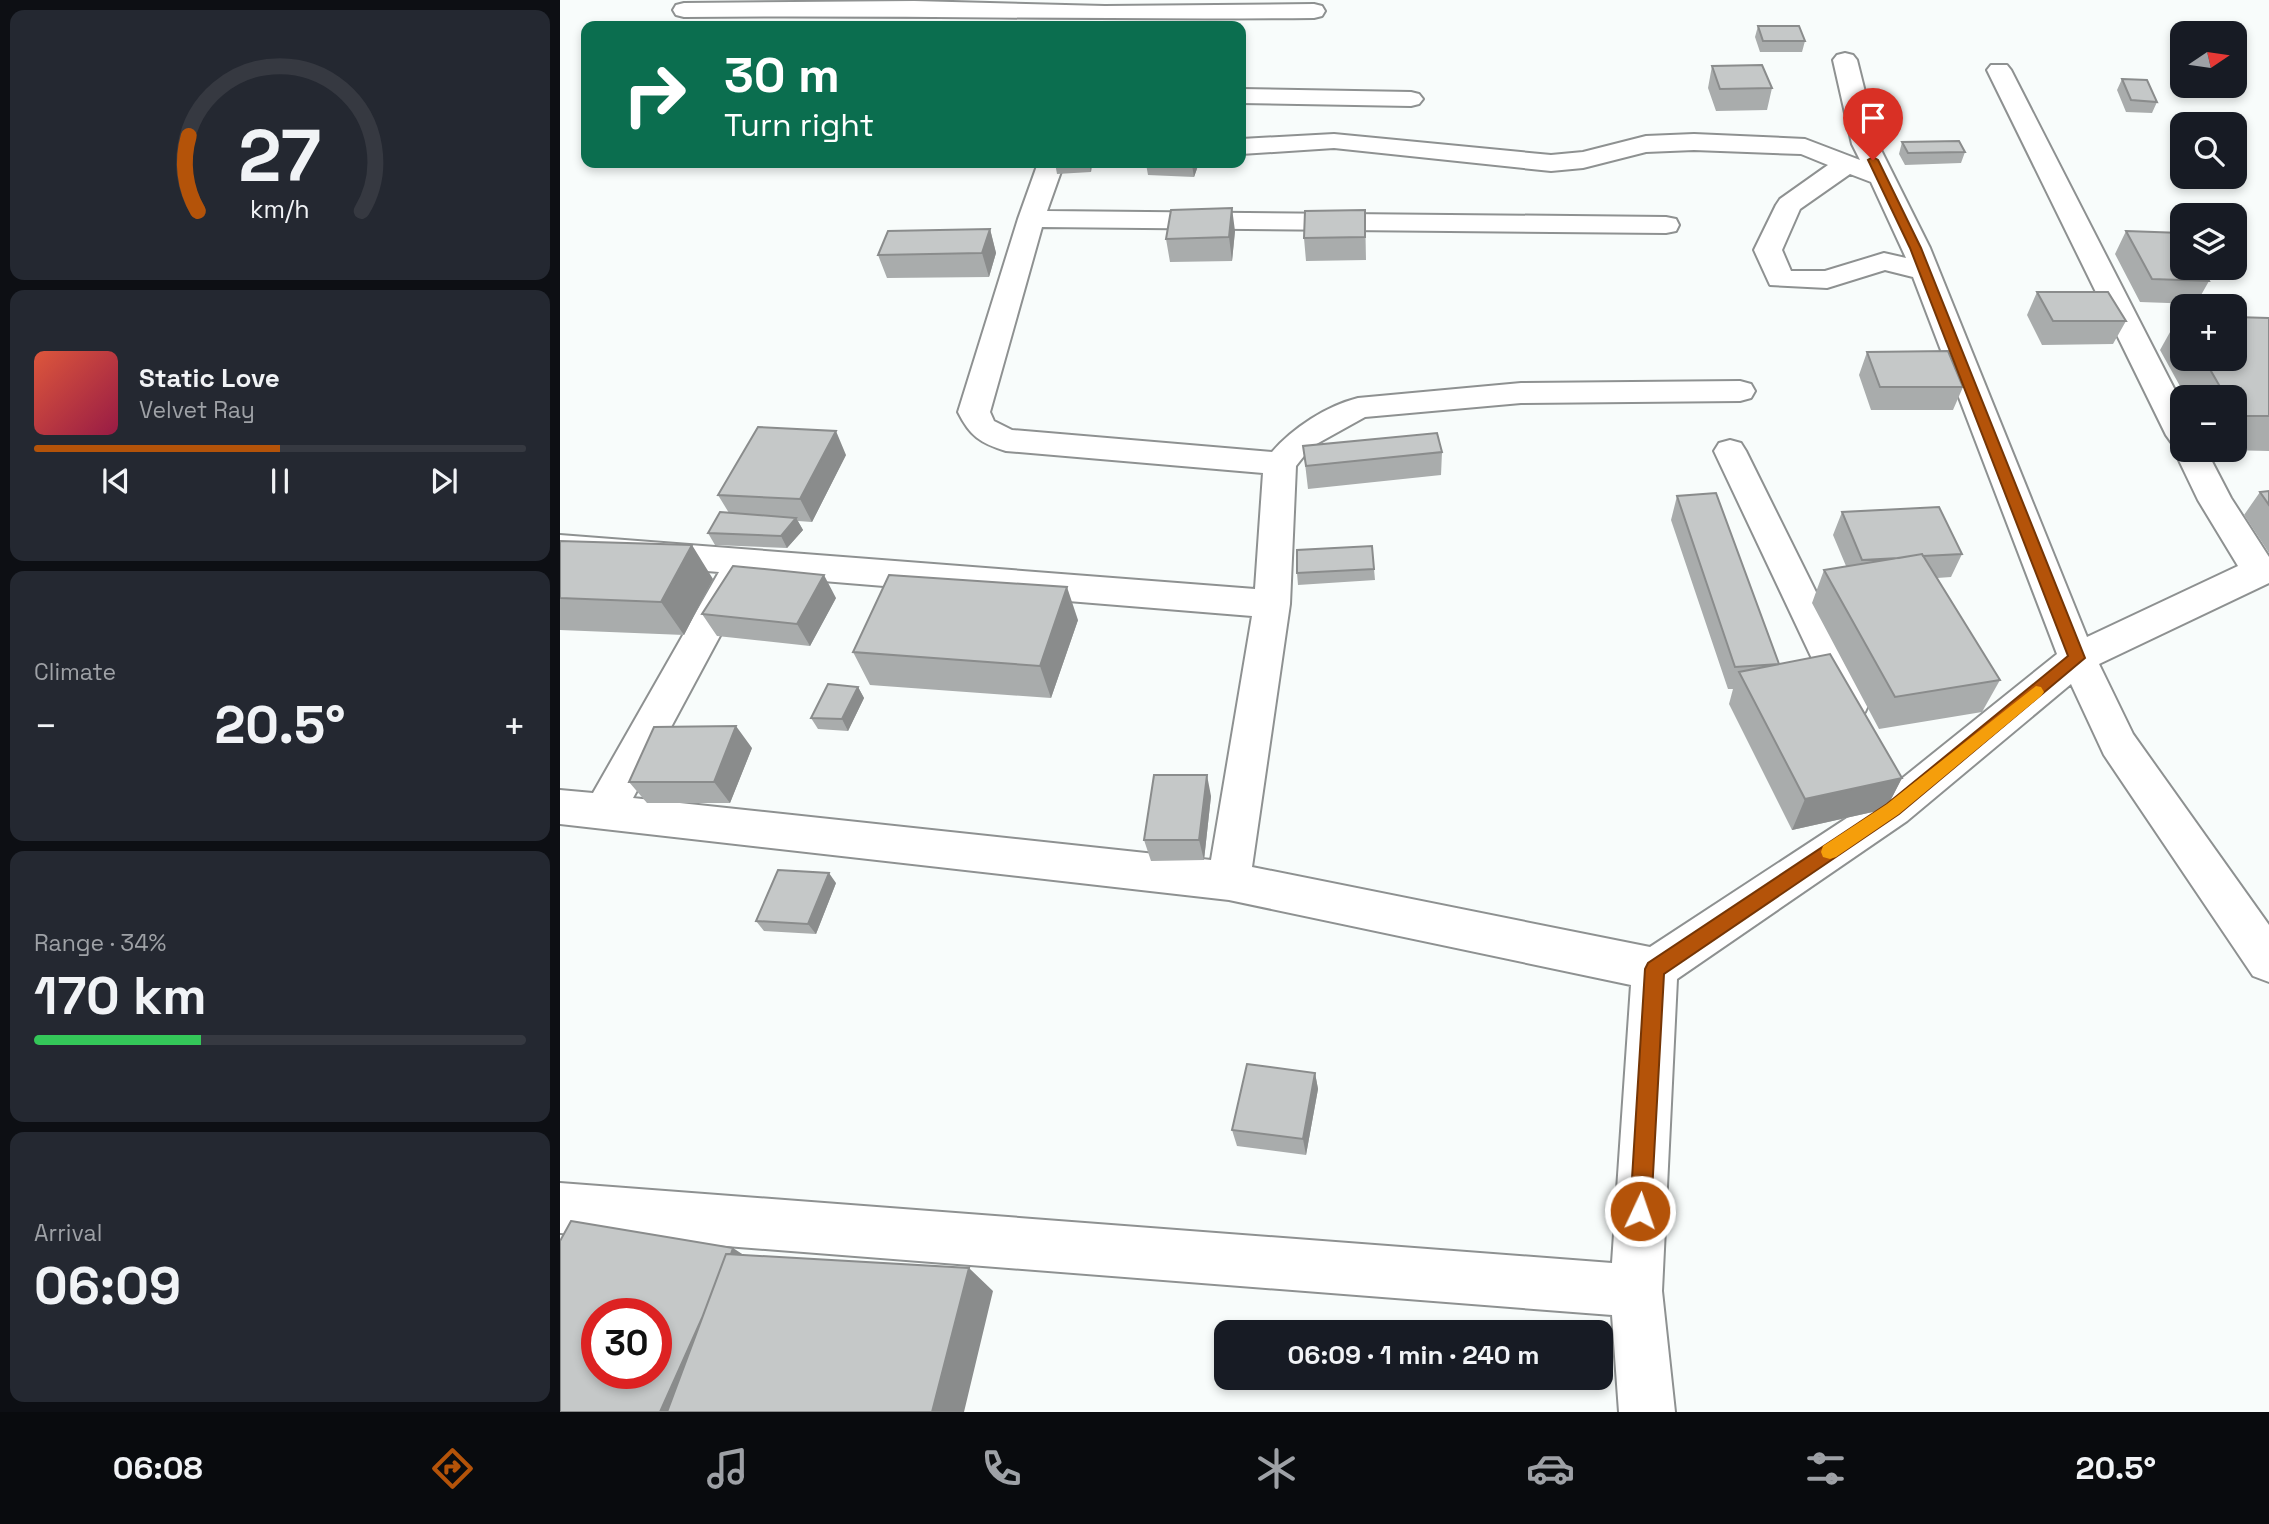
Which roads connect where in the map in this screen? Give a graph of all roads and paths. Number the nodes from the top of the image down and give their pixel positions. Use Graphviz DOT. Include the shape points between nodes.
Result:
graph roads {
  1 [pos="684,10"];
  2 [pos="1314,10"];
  3 [pos="1105,13"];
  4 [pos="1845,60"];
  5 [pos="1999,70"];
  6 [pos="1246,96"];
  7 [pos="1411,99"];
  8 [pos="1246,146"];
  9 [pos="1847,164"];
  10 [pos="1049,168"];
  11 [pos="1881,177"];
  12 [pos="1031,219"];
  13 [pos="1666,225"];
  14 [pos="1925,271"];
  15 [pos="1740,391"];
  16 [pos="2170,411"];
  17 [pos="1730,450"];
  18 [pos="2195,462"];
  19 [pos="1280,464"];
  20 [pos="560,547"];
  21 [pos="742,561"];
  22 [pos="2264,570"];
  23 [pos="1272,604"];
  24 [pos="2077,658"];
  25 [pos="1863,727"];
  26 [pos="560,807"];
  27 [pos="604,812"];
  28 [pos="1228,881"];
  29 [pos="2269,962"];
  30 [pos="1655,969"];
  31 [pos="560,1208"];
  32 [pos="1636,1291"];
  33 [pos="1647,1412"];
  1 -- 3 [label="street" via="914,8"];
  2 -- 3 [label="street"];
  4 -- 11 [label="street" via="1865,144"];
  5 -- 16 [label="street"];
  6 -- 7 [label="street"];
  8 -- 9 [label="street" via="1334,141 1551,163 1646,144 1694,142 1805,147"];
  9 -- 11 [label="street"];
  9 -- 14 [label="street" via="1789,205 1768,250 1780,279 1827,279 1884,261"];
  10 -- 12 [label="street"];
  11 -- 14 [label="street"];
  12 -- 13 [label="street"];
  12 -- 19 [label="street" via="974,412 982,428 1006,440"];
  14 -- 24 [label="street"];
  15 -- 19 [label="street" via="1521,393 1358,408 1300,440"];
  17 -- 25 [label="street"];
  18 -- 22 [label="street" via="2215,500"];
  19 -- 23 [label="street"];
  20 -- 21 [label="street"];
  21 -- 23 [label="street"];
  21 -- 27 [label="street"];
  22 -- 24 [label="street"];
  23 -- 28 [label="street"];
  24 -- 29 [label="street" via="2118,744"];
  24 -- 30 [label="street"];
  26 -- 27 [label="street"];
  27 -- 28 [label="street"];
  28 -- 30 [label="street"];
  30 -- 32 [label="street"];
  31 -- 32 [label="street"];
  32 -- 33 [label="street"];
}
